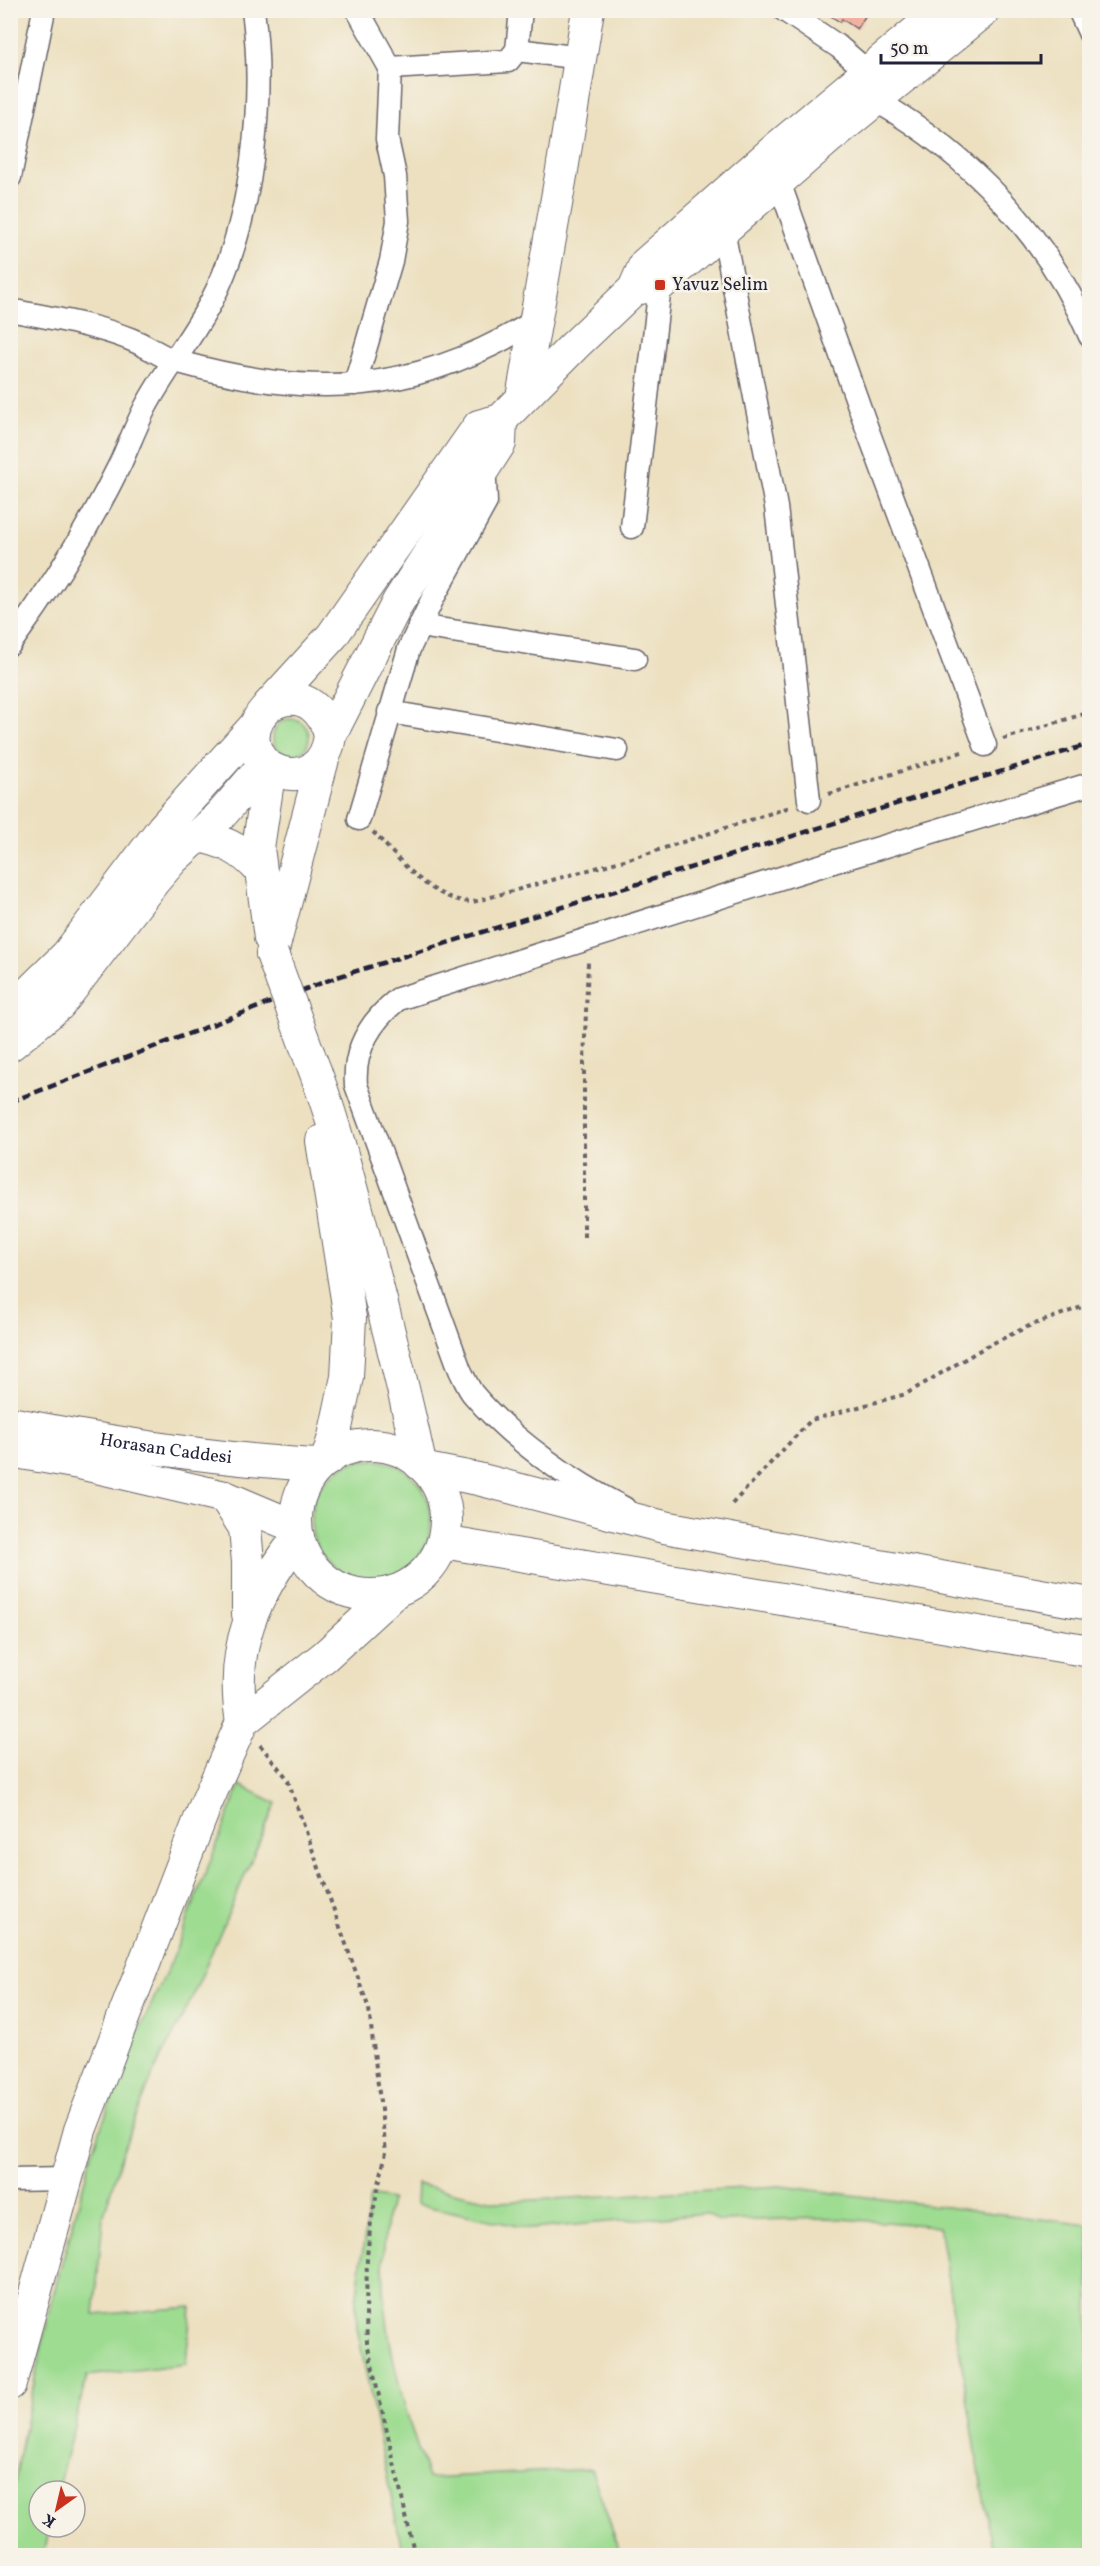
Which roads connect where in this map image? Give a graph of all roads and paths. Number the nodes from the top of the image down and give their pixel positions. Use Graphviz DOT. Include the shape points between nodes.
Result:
graph roads {
  1 [pos="44,10"];
  2 [pos="253,10"];
  3 [pos="521,10"];
  4 [pos="588,10"];
  5 [pos="784,10"];
  6 [pos="942,10"];
  7 [pos="985,10"];
  8 [pos="1079,10"];
  9 [pos="358,11"];
  10 [pos="1089,34"];
  11 [pos="517,51"];
  12 [pos="581,57"];
  13 [pos="390,68"];
  14 [pos="872,86"];
  15 [pos="10,177"];
  16 [pos="779,182"];
  17 [pos="723,230"];
  18 [pos="647,287"];
  19 [pos="10,310"];
  20 [pos="535,321"];
  21 [pos="1089,336"];
  22 [pos="172,360"];
  23 [pos="355,384"];
  24 [pos="512,409"];
  25 [pos="481,473"];
  26 [pos="632,527"];
  27 [pos="419,626"];
  28 [pos="10,644"];
  29 [pos="634,659"];
  30 [pos="389,712"];
  31 [pos="1089,712"];
  32 [pos="262,716"];
  33 [pos="985,745"];
  34 [pos="326,747"];
  35 [pos="617,750"];
  36 [pos="267,766"];
  37 [pos="1089,784"];
  38 [pos="809,800"];
  39 [pos="359,819"];
  40 [pos="197,836"];
  41 [pos="260,870"];
  42 [pos="589,939"];
  43 [pos="272,954"];
  44 [pos="10,1011"];
  45 [pos="10,1046"];
  46 [pos="309,1054"];
  47 [pos="584,1237"];
  48 [pos="1089,1304"];
  49 [pos="10,1423"];
  50 [pos="10,1451"];
  51 [pos="323,1463"];
  52 [pos="423,1467"];
  53 [pos="225,1497"];
  54 [pos="732,1504"];
  55 [pos="664,1527"];
  56 [pos="297,1532"];
  57 [pos="443,1542"];
  58 [pos="396,1591"];
  59 [pos="1089,1604"];
  60 [pos="248,1622"];
  61 [pos="1089,1651"];
  62 [pos="242,1722"];
  63 [pos="66,2179"];
  64 [pos="10,2180"];
  65 [pos="10,2384"];
  66 [pos="415,2556"];
  1 -- 15 [label="street"];
  2 -- 22 [label="street" via="257,98 244,199 222,278 196,327"];
  3 -- 11 [label="street"];
  4 -- 12 [label="street"];
  5 -- 14 [label="street" via="839,47"];
  6 -- 14 [label="street"];
  7 -- 14 [label="street"];
  8 -- 10 [label="street"];
  9 -- 13 [label="street"];
  11 -- 12 [label="street"];
  11 -- 13 [label="street" via="508,61"];
  12 -- 20 [label="street"];
  13 -- 23 [label="street" via="387,139 398,220 391,261"];
  14 -- 16 [label="street"];
  14 -- 18 [label="street" via="645,264"];
  14 -- 21 [label="street" via="1000,198 1046,255"];
  16 -- 17 [label="street"];
  16 -- 33 [label="street"];
  17 -- 18 [label="street"];
  17 -- 38 [label="street" via="776,507"];
  18 -- 24 [label="street"];
  18 -- 26 [label="street"];
  19 -- 22 [label="street" via="131,339"];
  20 -- 23 [label="street" via="452,363"];
  20 -- 24 [label="street"];
  22 -- 23 [label="street" via="278,383"];
  22 -- 28 [label="street" via="82,534"];
  24 -- 25 [label="street" via="500,443"];
  24 -- 32 [label="street" via="479,426 332,636"];
  25 -- 27 [label="street" via="486,502"];
  25 -- 34 [label="street" via="398,602"];
  27 -- 29 [label="street"];
  27 -- 30 [label="street"];
  30 -- 35 [label="street"];
  30 -- 39 [label="street"];
  31 -- 33 [label="path"];
  32 -- 34 [label="street" via="279,701 303,700 322,714 327,724"];
  32 -- 36 [label="street" via="253,738 255,749"];
  32 -- 44 [label="street" via="163,828 67,955"];
  33 -- 38 [label="path"];
  34 -- 36 [label="street" via="304,773 280,774"];
  34 -- 43 [label="street"];
  36 -- 40 [label="street"];
  36 -- 41 [label="street" via="258,848"];
  37 -- 42 [label="street"];
  38 -- 39 [label="path" via="646,854 472,902 452,899 433,890"];
  40 -- 41 [label="street" via="230,845"];
  40 -- 45 [label="street" via="153,881 59,1005"];
  41 -- 43 [label="street"];
  42 -- 47 [label="path"];
  42 -- 55 [label="street" via="398,999 379,1016 365,1037 356,1063 356,1085 471,1392 509,1429 567,1473 603,1497"];
  43 -- 46 [label="street, bridge"];
  46 -- 51 [label="street" via="350,1318 347,1377 334,1437"];
  46 -- 52 [label="street" via="349,1173"];
  48 -- 54 [label="path" via="987,1346 906,1394 811,1420"];
  49 -- 51 [label="street, Horasan Caddesi" via="79,1437 260,1462"];
  50 -- 53 [label="street, Horasan Caddesi"];
  51 -- 52 [label="street" via="347,1449 378,1445 408,1455"];
  51 -- 56 [label="street" via="302,1491 297,1506"];
  52 -- 55 [label="street"];
  52 -- 57 [label="street" via="444,1503"];
  53 -- 56 [label="street, Horasan Caddesi"];
  53 -- 60 [label="street" via="245,1528"];
  55 -- 59 [label="street"];
  56 -- 58 [label="street" via="311,1565 335,1586 364,1595"];
  56 -- 60 [label="street"];
  57 -- 58 [label="street" via="433,1564"];
  57 -- 61 [label="street"];
  58 -- 62 [label="street" via="325,1656"];
  60 -- 62 [label="street" via="239,1662"];
  62 -- 63 [label="street" via="205,1806 84,2119"];
  62 -- 66 [label="path" via="287,1778 369,2009 386,2152 367,2256 368,2343"];
  63 -- 64 [label="street"];
  63 -- 65 [label="street"];
}
